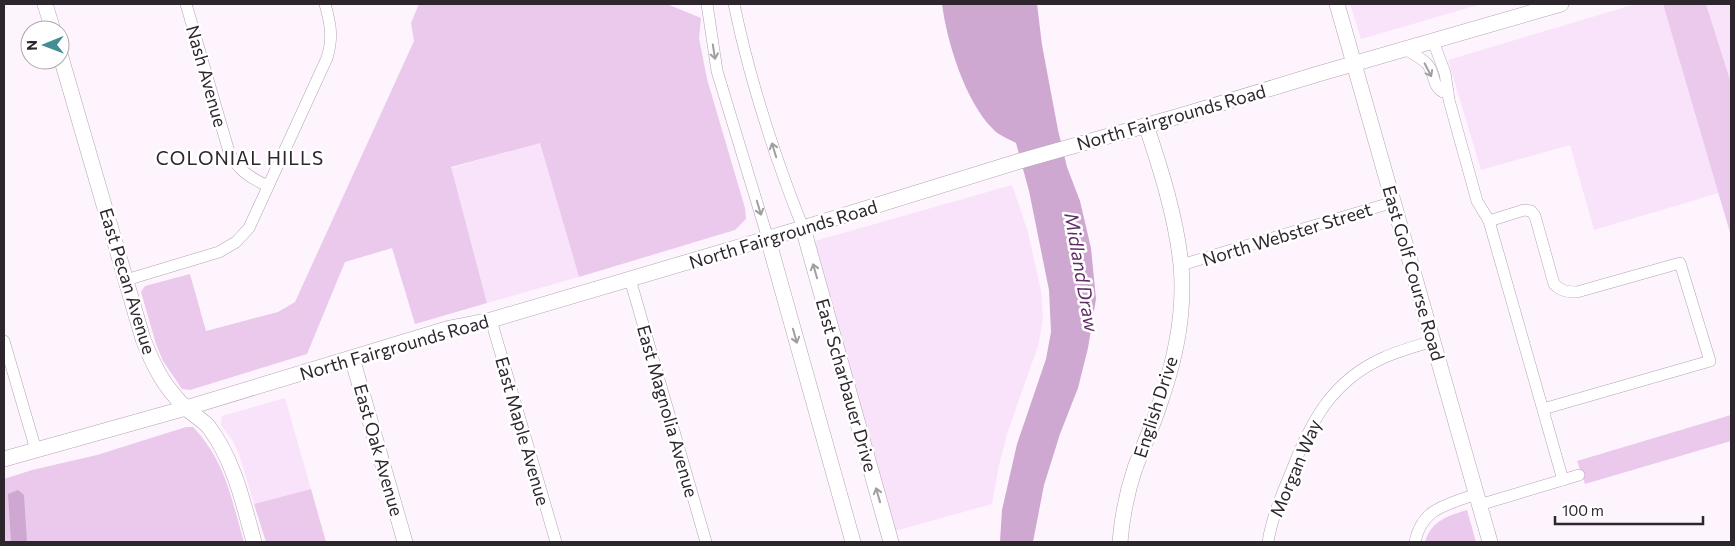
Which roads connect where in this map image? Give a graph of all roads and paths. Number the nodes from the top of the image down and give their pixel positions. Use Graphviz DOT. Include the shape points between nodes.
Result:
graph roads {
  1 [pos="45,4"];
  2 [pos="186,4"];
  3 [pos="325,4"];
  4 [pos="707,4"];
  5 [pos="734,4"];
  6 [pos="1337,4"];
  7 [pos="1561,4"];
  8 [pos="50,20"];
  9 [pos="1433,41"];
  10 [pos="1405,49"];
  11 [pos="1354,64"];
  12 [pos="65,70"];
  13 [pos="1448,91"];
  14 [pos="1146,125"];
  15 [pos="268,186"];
  16 [pos="1394,202"];
  17 [pos="1489,221"];
  18 [pos="803,228"];
  19 [pos="768,238"];
  20 [pos="1181,266"];
  21 [pos="630,279"];
  22 [pos="126,280"];
  23 [pos="491,320"];
  24 [pos="4,340"];
  25 [pos="1433,341"];
  26 [pos="352,358"];
  27 [pos="186,408"];
  28 [pos="1543,409"];
  29 [pos="36,450"];
  30 [pos="4,459"];
  31 [pos="1579,475"];
  32 [pos="1563,480"];
  33 [pos="1478,499"];
  34 [pos="254,542"];
  35 [pos="405,542"];
  36 [pos="556,542"];
  37 [pos="706,542"];
  38 [pos="853,542"];
  39 [pos="891,542"];
  40 [pos="1120,542"];
  41 [pos="1268,542"];
  42 [pos="1415,542"];
  43 [pos="1490,542"];
  1 -- 8 [label="main road"];
  2 -- 15 [label="street, Nash Avenue" via="228,152 242,172"];
  3 -- 15 [label="street" via="332,34 328,55"];
  4 -- 19 [label="street, one-way" via="717,71"];
  18 -- 5 [label="street, one-way" via="782,177"];
  6 -- 11 [label="main road, East Golf Course Road"];
  7 -- 9 [label="main road, North Fairgrounds Road"];
  9 -- 10 [label="main road, North Fairgrounds Road"];
  9 -- 13 [label="street"];
  10 -- 11 [label="main road, North Fairgrounds Road"];
  10 -- 13 [label="street, one-way" via="1429,66 1439,90"];
  11 -- 14 [label="main road, North Fairgrounds Road"];
  11 -- 16 [label="main road, East Golf Course Road"];
  12 -- 22 [label="main road, East Pecan Avenue"];
  13 -- 17 [label="street" via="1477,201"];
  14 -- 18 [label="main road, North Fairgrounds Road"];
  14 -- 20 [label="main road, English Drive" via="1173,219"];
  15 -- 22 [label="street" via="249,228 236,242 211,256"];
  16 -- 20 [label="street, North Webster Street"];
  16 -- 25 [label="main road, East Golf Course Road"];
  17 -- 28 [label="street"];
  17 -- 28 [label="street" via="1524,210 1531,211 1554,284 1566,292 1577,292 1680,263 1710,361"];
  18 -- 19 [label="main road, North Fairgrounds Road"];
  39 -- 18 [label="main road, East Scharbauer Drive, one-way"];
  19 -- 21 [label="main road, North Fairgrounds Road"];
  19 -- 38 [label="main road, East Scharbauer Drive, one-way"];
  20 -- 40 [label="main road, English Drive" via="1179,319 1171,366 1134,471"];
  21 -- 23 [label="main road, North Fairgrounds Road"];
  21 -- 37 [label="street, East Magnolia Avenue"];
  22 -- 27 [label="main road, East Pecan Avenue" via="153,363 170,392"];
  23 -- 26 [label="main road, North Fairgrounds Road" via="450,328"];
  23 -- 36 [label="street, East Maple Avenue"];
  24 -- 29 [label="street"];
  25 -- 33 [label="main road, East Golf Course Road"];
  25 -- 41 [label="street, Morgan Way" via="1383,358 1353,376 1326,402 1311,426 1281,496"];
  26 -- 27 [label="main road, North Fairgrounds Road"];
  26 -- 35 [label="main road, East Oak Avenue"];
  27 -- 29 [label="main road, North Fairgrounds Road"];
  27 -- 34 [label="main road, East Pecan Avenue" via="209,428 232,467"];
  28 -- 32 [label="street"];
  29 -- 30 [label="main road, North Fairgrounds Road"];
  31 -- 32 [label="street"];
  32 -- 33 [label="street"];
  33 -- 42 [label="street" via="1435,510 1419,527"];
  33 -- 43 [label="main road, East Golf Course Road"];
}
